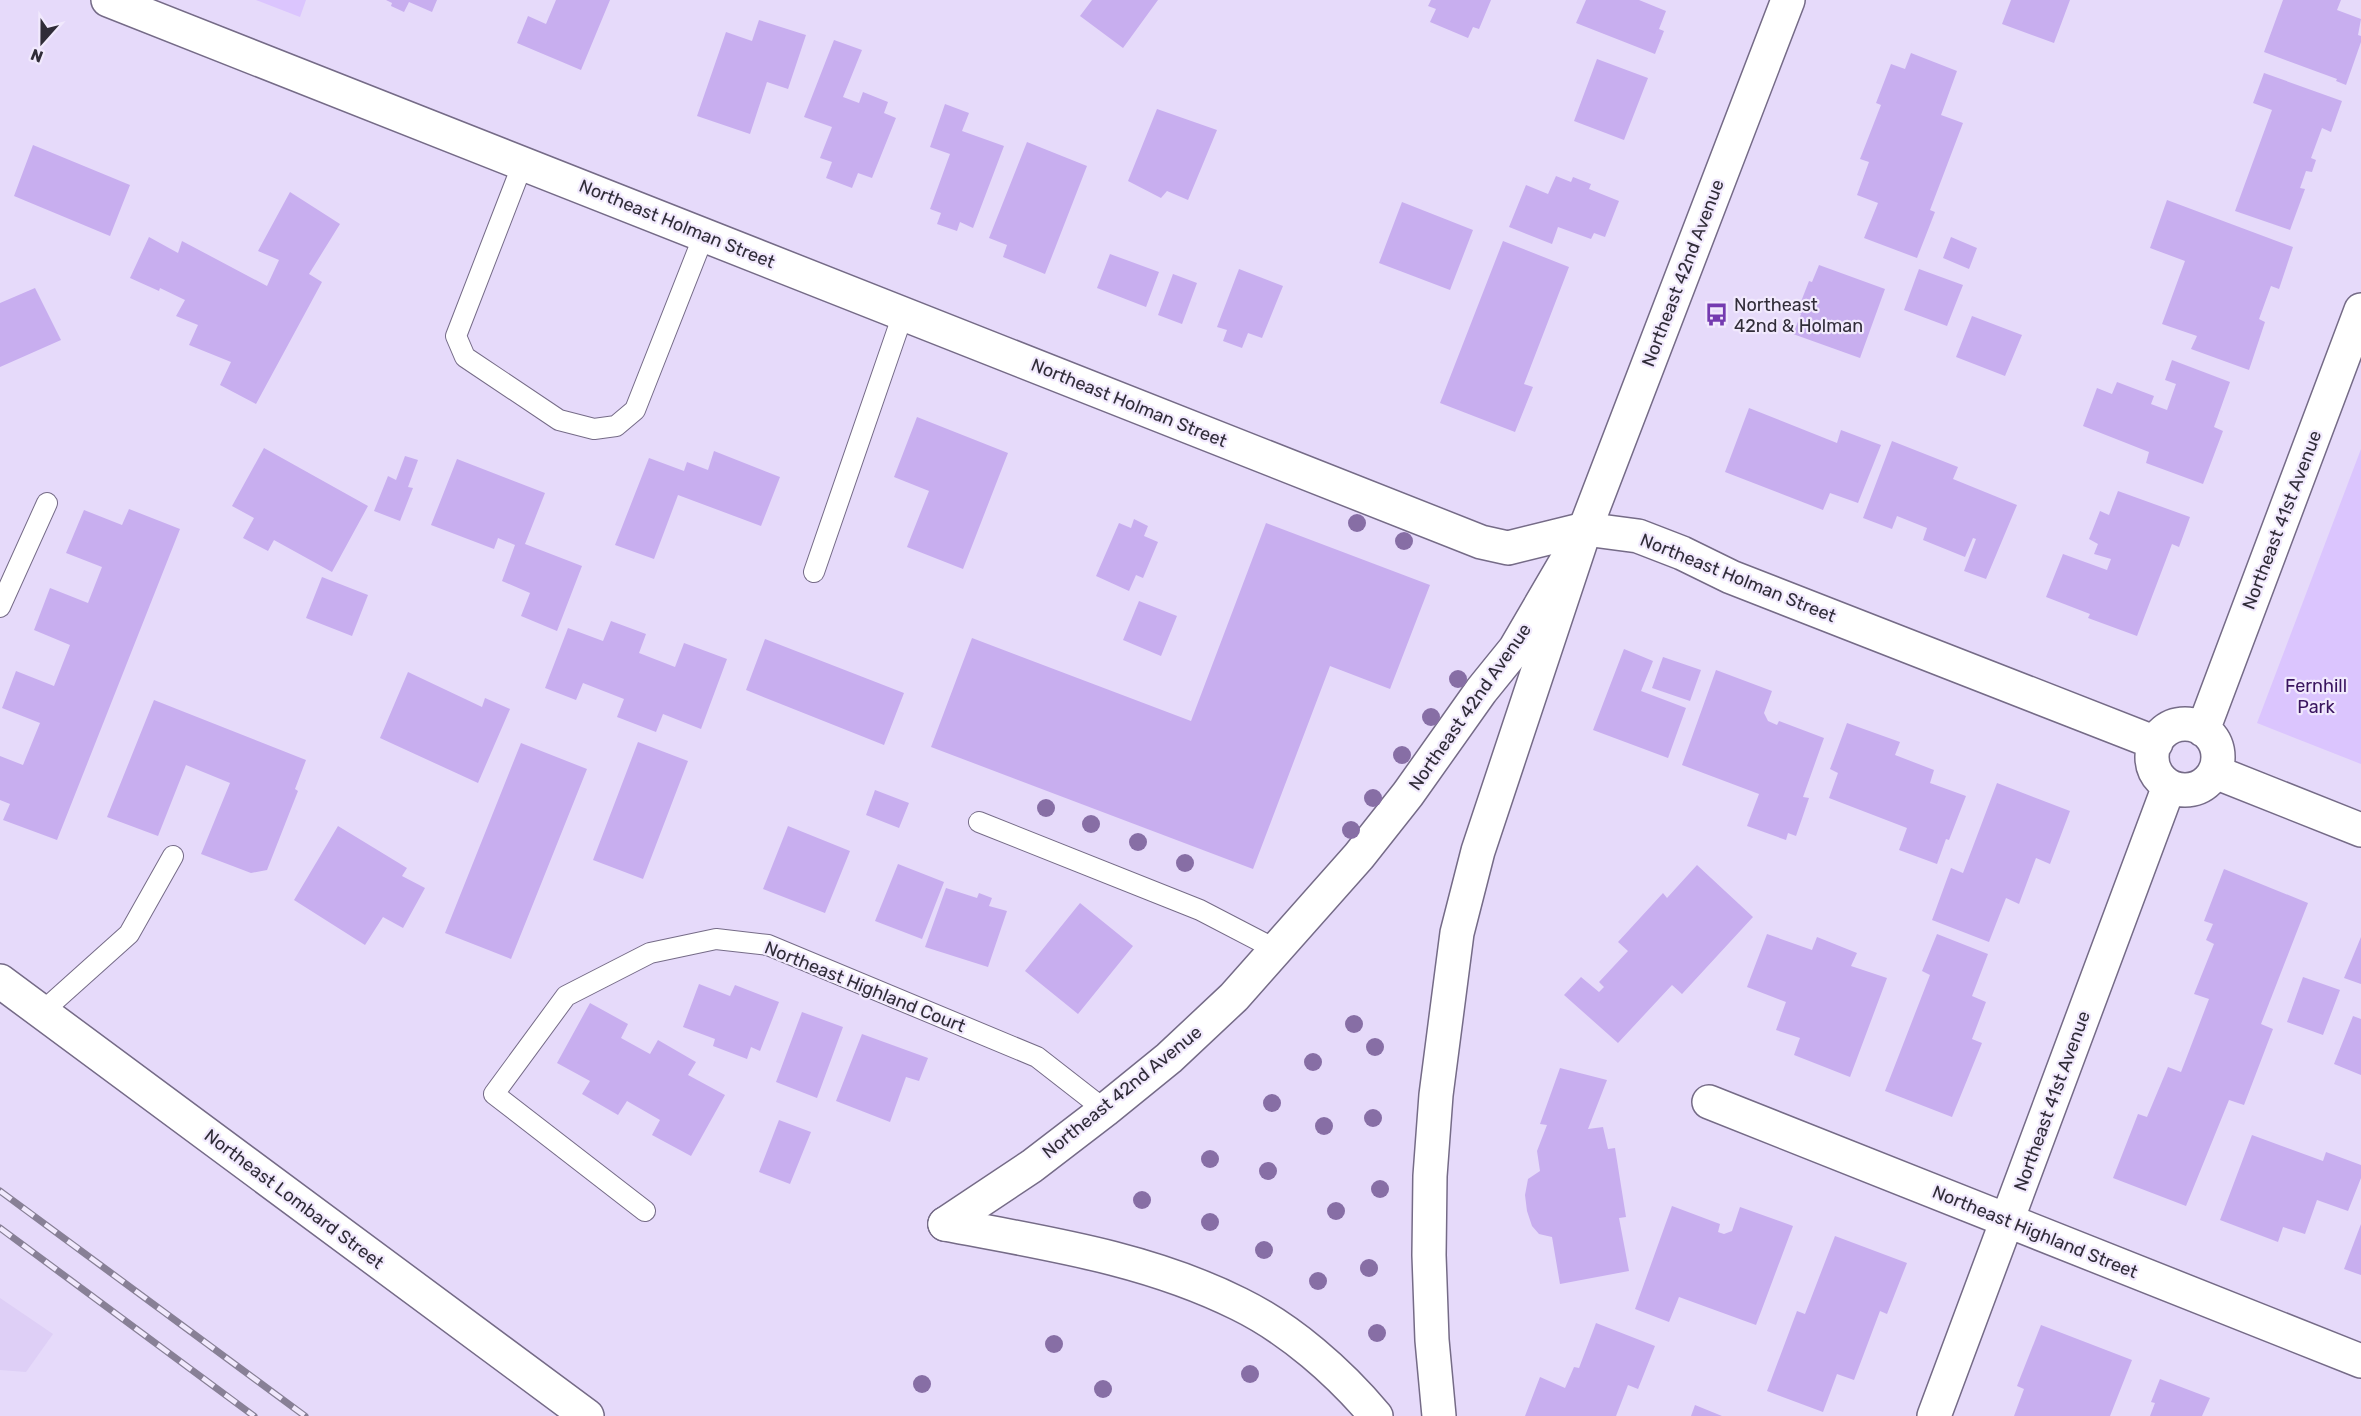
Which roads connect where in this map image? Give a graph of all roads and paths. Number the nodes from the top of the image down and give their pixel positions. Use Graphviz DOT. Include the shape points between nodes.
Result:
graph roads {
  1 [pos="108,0"];
  2 [pos="1788,0"];
  3 [pos="523,163"];
  4 [pos="704,235"];
  5 [pos="2361,310"];
  6 [pos="903,314"];
  7 [pos="47,503"];
  8 [pos="1585,529"];
  9 [pos="814,572"];
  10 [pos="0,608"];
  11 [pos="2202,730"];
  12 [pos="2156,743"];
  13 [pos="2215,772"];
  14 [pos="2169,786"];
  15 [pos="979,822"];
  16 [pos="2361,830"];
  17 [pos="173,856"];
  18 [pos="1277,950"];
  19 [pos="0,981"];
  20 [pos="42,1012"];
  21 [pos="1709,1102"];
  22 [pos="1105,1110"];
  23 [pos="645,1211"];
  24 [pos="2007,1221"];
  25 [pos="2361,1361"];
  26 [pos="587,1416"];
  27 [pos="1376,1416"];
  28 [pos="1439,1416"];
  29 [pos="1934,1416"];
  1 -- 3 [label="street, Northeast Holman Street"];
  2 -- 8 [label="street, Northeast 42nd Avenue"];
  3 -- 4 [label="street, Northeast Holman Street"];
  3 -- 4 [label="lane" via="456,336 465,357 559,420 594,429 616,426 635,410"];
  4 -- 6 [label="street, Northeast Holman Street"];
  5 -- 11 [label="street, Northeast 41st Avenue"];
  6 -- 8 [label="street, Northeast Holman Street" via="1481,542 1508,548"];
  6 -- 9 [label="lane"];
  7 -- 10 [label="lane"];
  8 -- 12 [label="street, Northeast Holman Street" via="1638,536 1731,577"];
  8 -- 18 [label="street, Northeast 42nd Avenue" via="1515,649 1359,856"];
  8 -- 28 [label="street" via="1478,851 1457,933 1430,1176 1431,1330"];
  11 -- 12 [label="street" via="2177,725"];
  11 -- 13 [label="street" via="2217,747"];
  12 -- 14 [label="street" via="2154,767"];
  13 -- 14 [label="street" via="2208,782 2193,789"];
  13 -- 16 [label="street"];
  14 -- 24 [label="street, Northeast 41st Avenue"];
  15 -- 18 [label="lane" via="1200,910"];
  17 -- 20 [label="lane" via="129,934"];
  18 -- 22 [label="street, Northeast 42nd Avenue" via="1169,1058"];
  19 -- 20 [label="street, Northeast Lombard Street"];
  20 -- 26 [label="street, Northeast Lombard Street"];
  21 -- 24 [label="street, Northeast Highland Street"];
  22 -- 23 [label="lane, Northeast Highland Court" via="1037,1057 768,945 716,939 650,953 566,996 494,1094"];
  22 -- 27 [label="street, Northeast 42nd Avenue" via="1032,1166 945,1224 1131,1263 1240,1304 1289,1335"];
  24 -- 25 [label="street, Northeast Highland Street"];
  24 -- 29 [label="street, Northeast 41st Avenue"];
}
